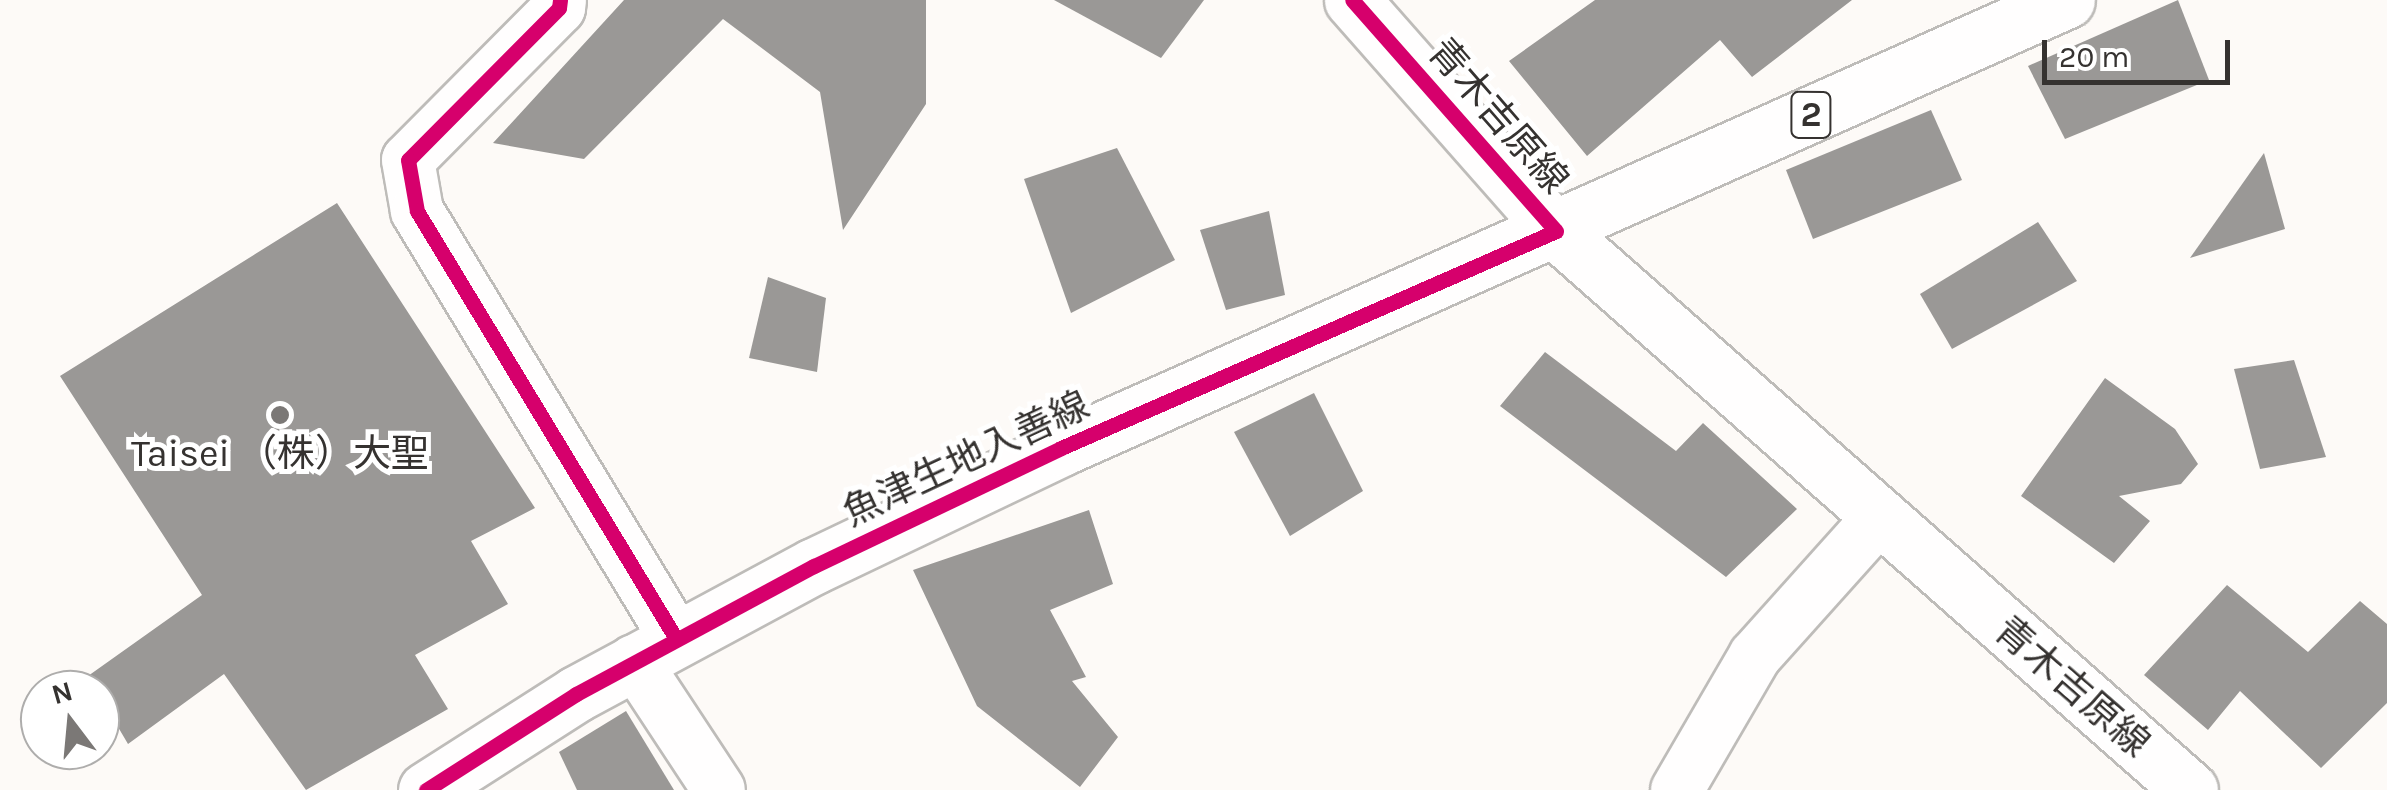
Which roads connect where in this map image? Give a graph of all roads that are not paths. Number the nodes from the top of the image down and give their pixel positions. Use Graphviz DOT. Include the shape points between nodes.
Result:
graph roads {
  1 [pos="560,0"];
  2 [pos="1352,0"];
  3 [pos="2067,0"];
  4 [pos="1556,230"];
  5 [pos="1879,518"];
  6 [pos="654,649"];
  7 [pos="426,790"];
  8 [pos="719,790"];
  9 [pos="1677,790"];
  10 [pos="2190,790"];
  1 -- 6 [label="street" via="408,160 418,211"];
  2 -- 4 [label="main road, 青木吉原線"];
  3 -- 4 [label="main road, 魚津生地入善線 / 2"];
  4 -- 5 [label="main road, 青木吉原線"];
  4 -- 6 [label="main road, 魚津生地入善線 / 2" via="1060,448"];
  5 -- 9 [label="street" via="1755,656"];
  5 -- 10 [label="main road, 青木吉原線"];
  6 -- 7 [label="main road, 魚津生地入善線 / 2"];
  6 -- 8 [label="street"];
}
